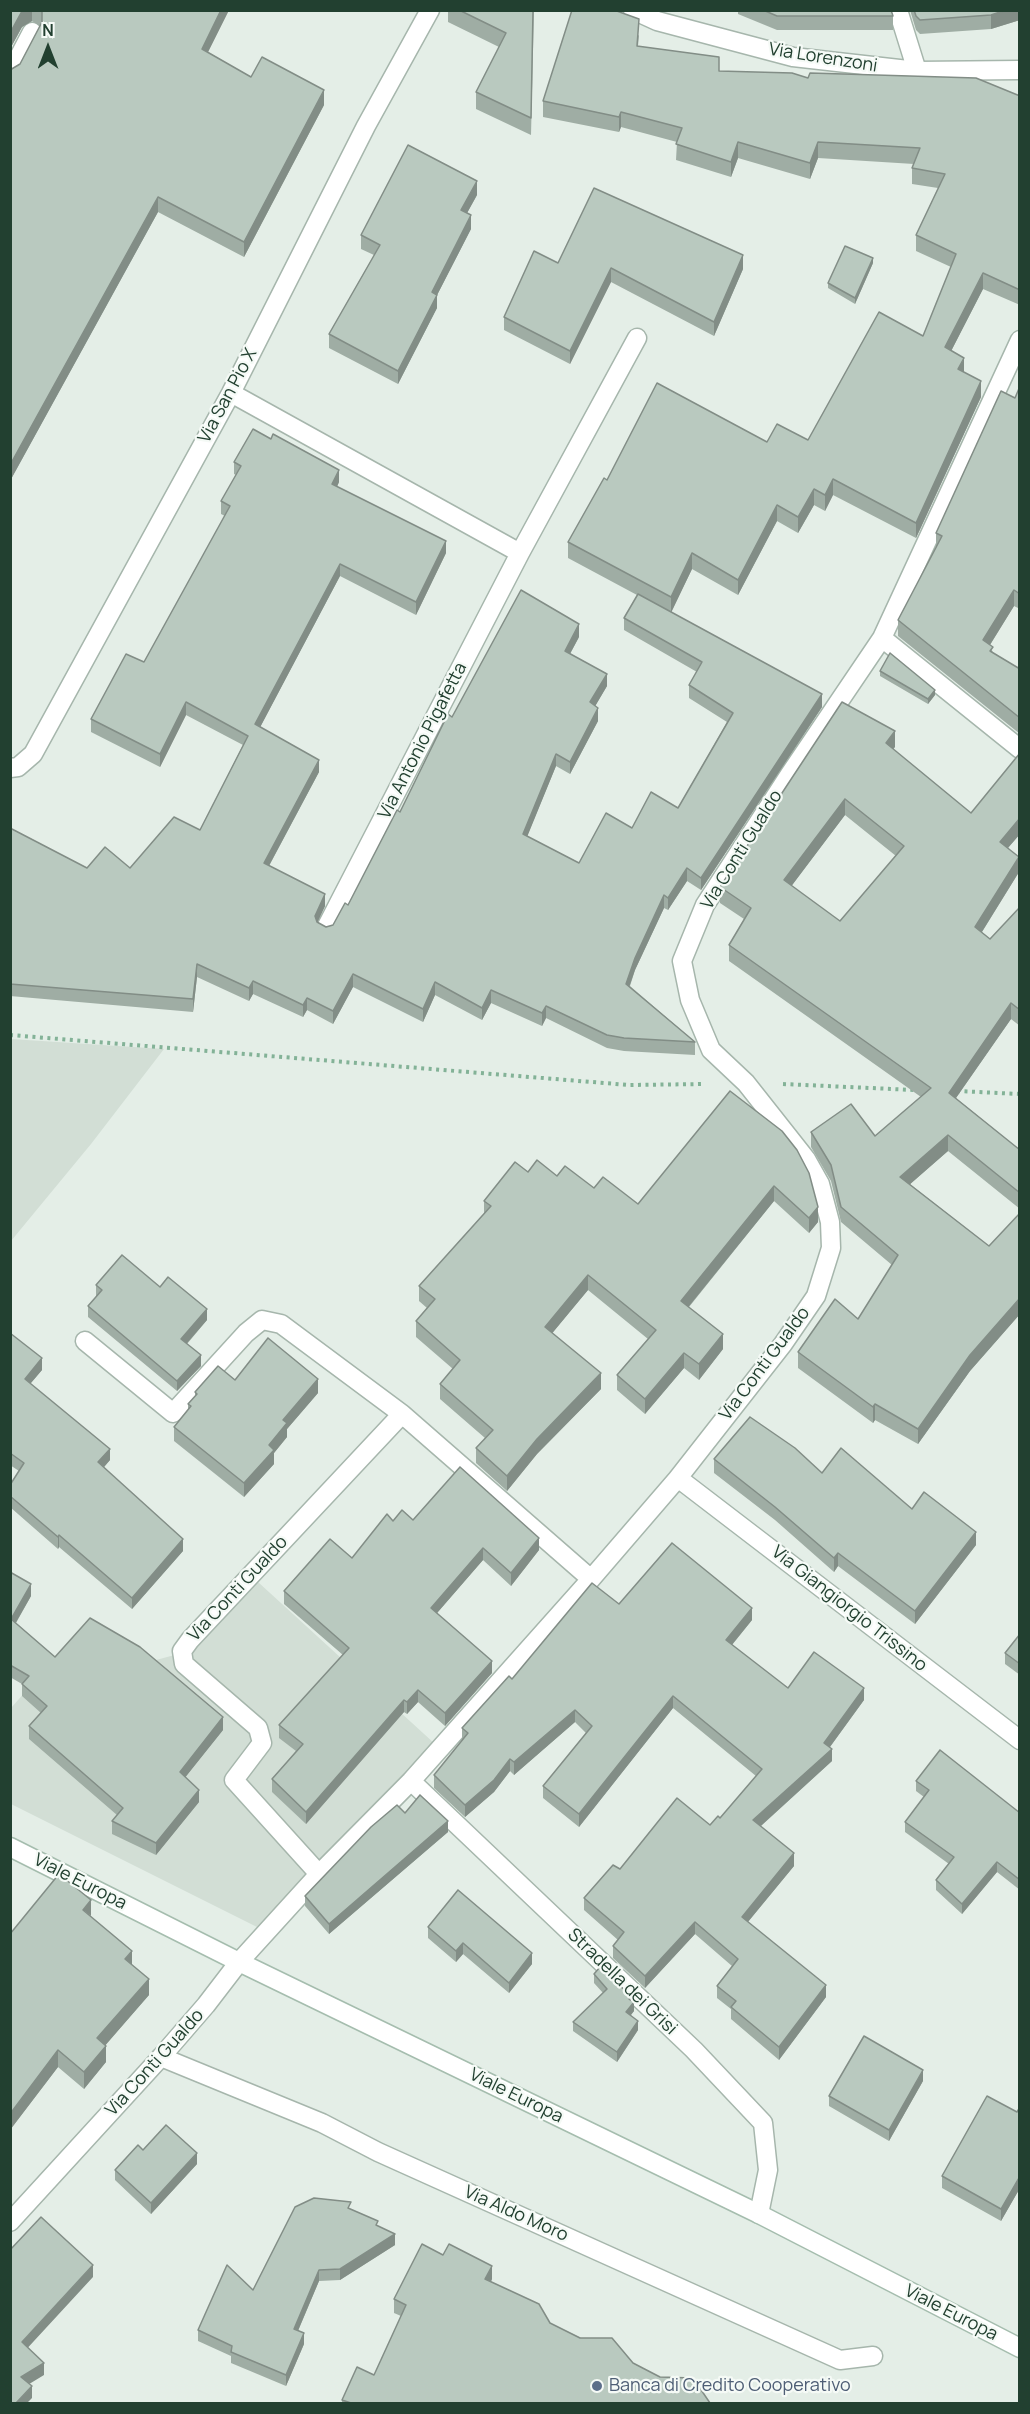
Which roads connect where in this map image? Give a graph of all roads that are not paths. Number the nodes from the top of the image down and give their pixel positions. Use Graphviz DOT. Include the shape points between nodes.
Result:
graph roads {
  1 [pos="430,10"];
  2 [pos="633,10"];
  3 [pos="898,10"];
  4 [pos="32,32"];
  5 [pos="1020,70"];
  6 [pos="917,71"];
  7 [pos="10,74"];
  8 [pos="637,338"];
  9 [pos="1020,340"];
  10 [pos="231,393"];
  11 [pos="520,553"];
  12 [pos="882,639"];
  13 [pos="1020,749"];
  14 [pos="10,768"];
  15 [pos="326,928"];
  16 [pos="86,1341"];
  17 [pos="402,1414"];
  18 [pos="678,1478"];
  19 [pos="591,1579"];
  20 [pos="1020,1740"];
  21 [pos="411,1781"];
  22 [pos="10,1847"];
  23 [pos="319,1874"];
  24 [pos="238,1962"];
  25 [pos="161,2057"];
  26 [pos="759,2214"];
  27 [pos="10,2222"];
  28 [pos="1020,2348"];
  29 [pos="873,2356"];
  1 -- 10 [label="street, Via San Pio X" via="366,126"];
  2 -- 6 [label="street, Via Lorenzoni" via="657,21 793,57"];
  3 -- 6 [label="street"];
  4 -- 7 [label="street"];
  5 -- 6 [label="street, Via Lorenzoni"];
  8 -- 11 [label="street, Via Antonio Pigafetta"];
  9 -- 12 [label="street, Via Conti Gualdo"];
  10 -- 11 [label="street"];
  10 -- 14 [label="street, Via San Pio X" via="33,754 18,767"];
  11 -- 15 [label="street, Via Antonio Pigafetta"];
  12 -- 13 [label="street"];
  12 -- 18 [label="street, Via Conti Gualdo" via="705,905 682,961 690,1000 711,1050 746,1083 806,1159 820,1184 830,1222 831,1248 816,1296"];
  16 -- 17 [label="street" via="173,1413 246,1333 262,1320 280,1324"];
  17 -- 19 [label="street"];
  17 -- 23 [label="street, Via Conti Gualdo" via="182,1651 184,1664 258,1728 262,1743 234,1780"];
  18 -- 19 [label="street, Via Conti Gualdo"];
  18 -- 20 [label="street, Via Giangiorgio Trissino"];
  19 -- 21 [label="street, Via Conti Gualdo"];
  21 -- 23 [label="street, Via Conti Gualdo"];
  21 -- 26 [label="street, Stradella dei Grisi" via="694,2050 763,2123 768,2170"];
  22 -- 24 [label="street, Viale Europa"];
  23 -- 24 [label="street, Via Conti Gualdo"];
  24 -- 25 [label="street, Via Conti Gualdo"];
  24 -- 26 [label="street, Viale Europa"];
  25 -- 27 [label="street, Via Conti Gualdo"];
  25 -- 29 [label="street, Via Aldo Moro" via="322,2122 378,2152 840,2360"];
  26 -- 28 [label="street, Viale Europa"];
}
